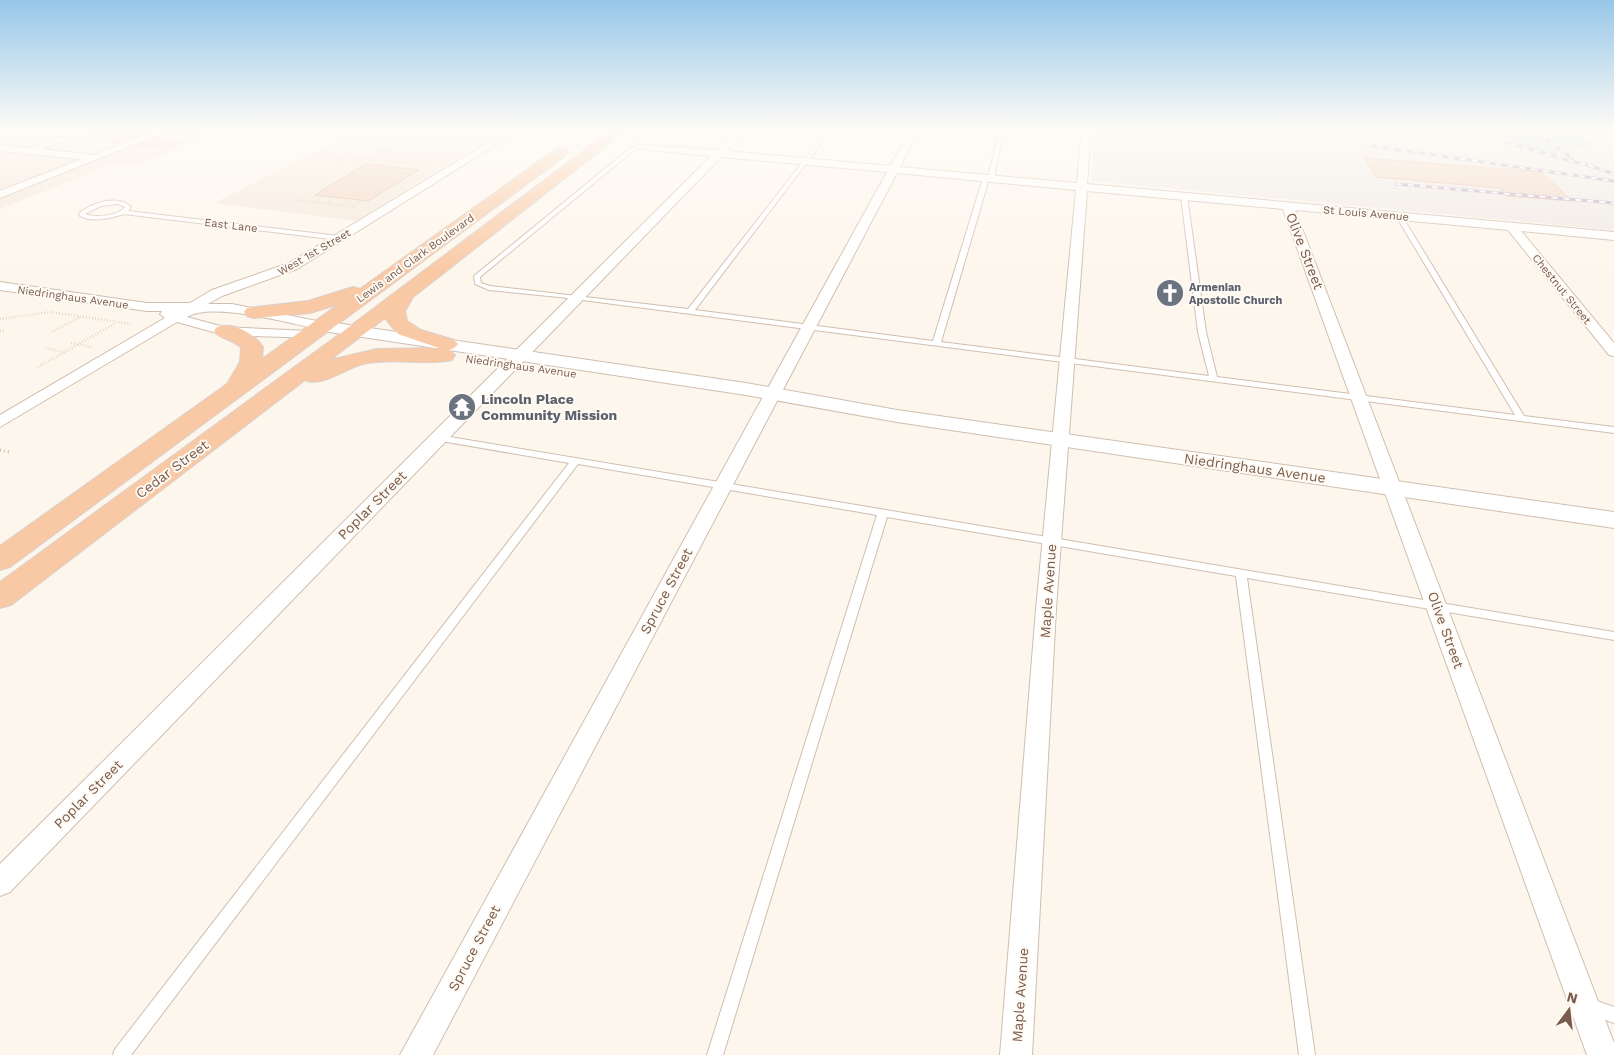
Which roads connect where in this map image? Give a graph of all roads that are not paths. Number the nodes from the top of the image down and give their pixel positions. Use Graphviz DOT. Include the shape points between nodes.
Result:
graph roads {
  1 [pos="45,177"];
  2 [pos="438,177"];
  3 [pos="526,177"];
  4 [pos="558,177"];
  5 [pos="599,177"];
  6 [pos="696,177"];
  7 [pos="792,177"];
  8 [pos="890,177"];
  9 [pos="979,177"];
  10 [pos="1083,177"];
  11 [pos="988,178"];
  12 [pos="1082,187"];
  13 [pos="0,195"];
  14 [pos="1184,196"];
  15 [pos="1288,206"];
  16 [pos="124,212"];
  17 [pos="1399,216"];
  18 [pos="1511,226"];
  19 [pos="1614,236"];
  20 [pos="339,238"];
  21 [pos="394,273"];
  22 [pos="0,286"];
  23 [pos="405,294"];
  24 [pos="577,297"];
  25 [pos="147,307"];
  26 [pos="191,307"];
  27 [pos="254,312"];
  28 [pos="690,312"];
  29 [pos="176,316"];
  30 [pos="808,328"];
  31 [pos="224,331"];
  32 [pos="316,331"];
  33 [pos="350,336"];
  34 [pos="936,344"];
  35 [pos="448,350"];
  36 [pos="1614,352"];
  37 [pos="515,360"];
  38 [pos="1067,360"];
  39 [pos="1214,380"];
  40 [pos="235,390"];
  41 [pos="770,398"];
  42 [pos="1360,399"];
  43 [pos="255,407"];
  44 [pos="1521,418"];
  45 [pos="0,422"];
  46 [pos="1614,430"];
  47 [pos="438,438"];
  48 [pos="1060,440"];
  49 [pos="576,462"];
  50 [pos="722,487"];
  51 [pos="1393,488"];
  52 [pos="883,513"];
  53 [pos="1614,520"];
  54 [pos="1052,541"];
  55 [pos="0,560"];
  56 [pos="1241,572"];
  57 [pos="0,597"];
  58 [pos="1436,605"];
  59 [pos="1614,636"];
  60 [pos="0,883"];
  61 [pos="1584,1004"];
  62 [pos="1614,1015"];
  63 [pos="121,1055"];
  64 [pos="416,1055"];
  65 [pos="715,1055"];
  66 [pos="1016,1055"];
  67 [pos="1306,1055"];
  68 [pos="1603,1055"];
  1 -- 13 [label="street"];
  2 -- 20 [label="street, West 1st Street"];
  3 -- 21 [label="highway, Lewis and Clark Boulevard"];
  4 -- 23 [label="highway, Lewis and Clark Boulevard"];
  5 -- 24 [label="lane" via="476,278 478,284 489,288"];
  6 -- 24 [label="street, Poplar Street"];
  7 -- 28 [label="lane"];
  8 -- 30 [label="street, Spruce Street"];
  9 -- 11 [label="street, St Louis Avenue"];
  10 -- 12 [label="street, Maple Avenue"];
  11 -- 12 [label="street, St Louis Avenue"];
  11 -- 34 [label="lane"];
  12 -- 14 [label="street, St Louis Avenue"];
  12 -- 38 [label="street, Maple Avenue"];
  14 -- 15 [label="street, St Louis Avenue"];
  14 -- 39 [label="lane" via="1202,332"];
  15 -- 17 [label="street, St Louis Avenue"];
  15 -- 42 [label="street, Olive Street"];
  16 -- 16 [label="lane, East Lane" via="128,207 116,202 82,212 89,218"];
  16 -- 20 [label="lane, East Lane"];
  17 -- 18 [label="street, St Louis Avenue"];
  17 -- 44 [label="lane"];
  18 -- 19 [label="street, St Louis Avenue"];
  18 -- 36 [label="street, Chestnut Street"];
  20 -- 26 [label="street, West 1st Street" via="292,266 226,289"];
  21 -- 27 [label="highway" via="328,303"];
  21 -- 32 [label="highway, Lewis and Clark Boulevard"];
  22 -- 25 [label="street, Niedringhaus Avenue"];
  23 -- 33 [label="highway, Lewis and Clark Boulevard"];
  23 -- 35 [label="highway" via="395,311 395,321 410,333"];
  24 -- 28 [label="lane"];
  24 -- 37 [label="street, Poplar Street"];
  25 -- 26 [label="street, Niedringhaus Avenue"];
  25 -- 29 [label="street, Niedringhaus Avenue"];
  26 -- 27 [label="street, Niedringhaus Avenue"];
  26 -- 29 [label="street, West 1st Street"];
  27 -- 32 [label="street, Niedringhaus Avenue"];
  28 -- 30 [label="lane"];
  29 -- 31 [label="street, Niedringhaus Avenue"];
  29 -- 45 [label="street, West 1st Street"];
  30 -- 34 [label="lane"];
  30 -- 41 [label="street, Spruce Street"];
  31 -- 32 [label="street, Niedringhaus Avenue"];
  31 -- 40 [label="highway" via="243,337 252,347 250,362"];
  32 -- 33 [label="street, Niedringhaus Avenue"];
  32 -- 40 [label="highway, Cedar Street"];
  33 -- 35 [label="street, Niedringhaus Avenue"];
  33 -- 43 [label="highway, Cedar Street"];
  34 -- 38 [label="lane"];
  35 -- 37 [label="street, Niedringhaus Avenue"];
  35 -- 43 [label="highway" via="360,357 322,371"];
  37 -- 41 [label="street, Niedringhaus Avenue"];
  37 -- 47 [label="street, Poplar Street"];
  38 -- 39 [label="lane"];
  38 -- 48 [label="street, Maple Avenue"];
  39 -- 42 [label="lane"];
  40 -- 55 [label="highway, Cedar Street"];
  41 -- 48 [label="street, Niedringhaus Avenue"];
  41 -- 50 [label="street, Spruce Street"];
  42 -- 44 [label="lane"];
  42 -- 51 [label="street, Olive Street"];
  43 -- 57 [label="highway, Cedar Street"];
  44 -- 46 [label="lane"];
  47 -- 49 [label="lane"];
  47 -- 60 [label="street, Poplar Street"];
  48 -- 51 [label="street, Niedringhaus Avenue"];
  48 -- 54 [label="street, Maple Avenue"];
  49 -- 50 [label="lane"];
  49 -- 63 [label="lane"];
  50 -- 52 [label="lane"];
  50 -- 64 [label="street, Spruce Street"];
  51 -- 53 [label="street, Niedringhaus Avenue"];
  51 -- 58 [label="street, Olive Street"];
  52 -- 54 [label="lane"];
  52 -- 65 [label="lane"];
  54 -- 56 [label="lane"];
  54 -- 66 [label="street, Maple Avenue"];
  56 -- 58 [label="lane"];
  56 -- 67 [label="lane"];
  58 -- 59 [label="lane"];
  58 -- 61 [label="street, Olive Street"];
  61 -- 62 [label="lane"];
  61 -- 68 [label="street, Olive Street"];
}
